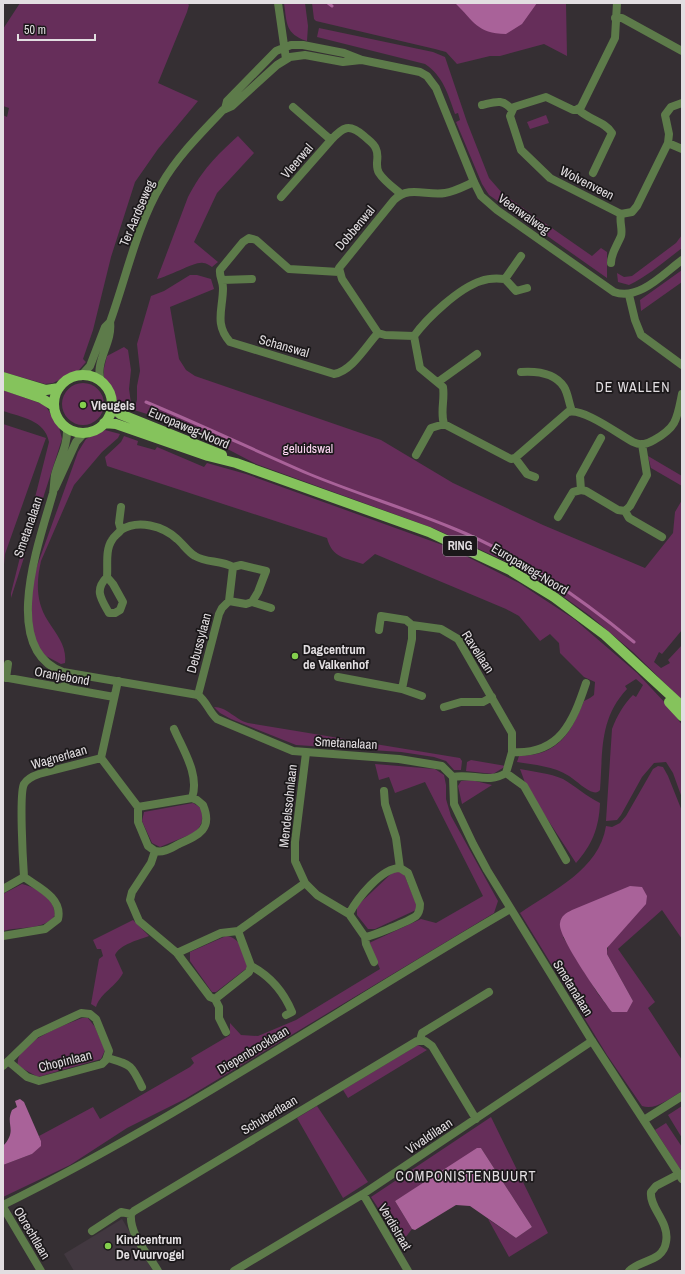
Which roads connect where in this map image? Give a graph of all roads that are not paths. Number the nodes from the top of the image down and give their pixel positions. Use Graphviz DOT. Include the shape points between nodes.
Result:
graph roads {
  1 [pos="278,3"];
  2 [pos="617,3"];
  3 [pos="615,18"];
  4 [pos="284,47"];
  5 [pos="682,51"];
  6 [pos="286,59"];
  7 [pos="362,60"];
  8 [pos="682,103"];
  9 [pos="482,105"];
  10 [pos="293,107"];
  11 [pos="225,109"];
  12 [pos="578,109"];
  13 [pos="512,110"];
  14 [pos="331,140"];
  15 [pos="668,143"];
  16 [pos="682,149"];
  17 [pos="593,173"];
  18 [pos="474,182"];
  19 [pos="401,194"];
  20 [pos="282,197"];
  21 [pos="621,214"];
  22 [pos="521,256"];
  23 [pos="682,260"];
  24 [pos="611,263"];
  25 [pos="339,272"];
  26 [pos="252,279"];
  27 [pos="505,279"];
  28 [pos="222,280"];
  29 [pos="527,288"];
  30 [pos="629,294"];
  31 [pos="110,322"];
  32 [pos="378,332"];
  33 [pos="414,336"];
  34 [pos="477,354"];
  35 [pos="682,365"];
  36 [pos="521,372"];
  37 [pos="81,376"];
  38 [pos="3,377"];
  39 [pos="101,382"];
  40 [pos="438,382"];
  41 [pos="3,385"];
  42 [pos="59,388"];
  43 [pos="682,394"];
  44 [pos="54,406"];
  45 [pos="111,406"];
  46 [pos="572,411"];
  47 [pos="104,423"];
  48 [pos="444,424"];
  49 [pos="67,428"];
  50 [pos="84,433"];
  51 [pos="601,438"];
  52 [pos="642,444"];
  53 [pos="416,455"];
  54 [pos="515,458"];
  55 [pos="236,463"];
  56 [pos="535,477"];
  57 [pos="581,490"];
  58 [pos="53,492"];
  59 [pos="121,507"];
  60 [pos="625,511"];
  61 [pos="558,517"];
  62 [pos="120,530"];
  63 [pos="662,537"];
  64 [pos="233,567"];
  65 [pos="107,577"];
  66 [pos="229,601"];
  67 [pos="252,602"];
  68 [pos="271,608"];
  69 [pos="20,621"];
  70 [pos="412,625"];
  71 [pos="379,630"];
  72 [pos="23,638"];
  73 [pos="8,664"];
  74 [pos="67,673"];
  75 [pos="338,677"];
  76 [pos="4,678"];
  77 [pos="118,681"];
  78 [pos="655,682"];
  79 [pos="586,683"];
  80 [pos="65,688"];
  81 [pos="402,689"];
  82 [pos="198,695"];
  83 [pos="422,696"];
  84 [pos="114,697"];
  85 [pos="492,697"];
  86 [pos="682,706"];
  87 [pos="444,707"];
  88 [pos="682,716"];
  89 [pos="174,729"];
  90 [pos="512,752"];
  91 [pos="306,753"];
  92 [pos="101,758"];
  93 [pos="506,773"];
  94 [pos="453,777"];
  95 [pos="384,791"];
  96 [pos="192,798"];
  97 [pos="138,807"];
  98 [pos="155,851"];
  99 [pos="566,860"];
  100 [pos="400,868"];
  101 [pos="24,877"];
  102 [pos="305,883"];
  103 [pos="3,889"];
  104 [pos="510,909"];
  105 [pos="348,914"];
  106 [pos="238,931"];
  107 [pos="3,936"];
  108 [pos="365,937"];
  109 [pos="177,953"];
  110 [pos="374,962"];
  111 [pos="252,966"];
  112 [pos="489,992"];
  113 [pos="215,999"];
  114 [pos="286,1015"];
  115 [pos="226,1032"];
  116 [pos="420,1040"];
  117 [pos="592,1041"];
  118 [pos="108,1058"];
  119 [pos="6,1064"];
  120 [pos="142,1086"];
  121 [pos="682,1096"];
  122 [pos="476,1119"];
  123 [pos="644,1120"];
  124 [pos="680,1177"];
  125 [pos="363,1194"];
  126 [pos="3,1206"];
  127 [pos="131,1214"];
  128 [pos="92,1231"];
  129 [pos="41,1271"];
  130 [pos="158,1271"];
  131 [pos="234,1271"];
  132 [pos="408,1271"];
  133 [pos="629,1271"];
  1 -- 4 [label="street"];
  2 -- 3 [label="street"];
  3 -- 5 [label="street" via="622,18"];
  3 -- 12 [label="street" via="613,43"];
  4 -- 6 [label="street"];
  4 -- 7 [label="street, Veenwalweg" via="307,46 344,53"];
  4 -- 11 [label="street, Ter Aardseweg" via="266,60 240,87 227,101"];
  6 -- 7 [label="street, Veenwalweg" via="303,55 343,62"];
  6 -- 11 [label="street, Ter Aardseweg" via="232,106"];
  7 -- 18 [label="street, Veenwalweg" via="416,71 432,81"];
  8 -- 15 [label="street" via="671,106 664,115 669,134"];
  9 -- 13 [label="street" via="500,101 507,103"];
  10 -- 14 [label="street, Vleerwal"];
  11 -- 31 [label="street, Ter Aardseweg" via="180,156 160,186"];
  12 -- 13 [label="street, Wolvenveen" via="573,110 546,97 518,105"];
  12 -- 17 [label="street, Wolvenveen" via="583,115 607,127 612,134"];
  13 -- 21 [label="street, Wolvenveen" via="510,116 524,153 556,182"];
  14 -- 19 [label="street, Vleerwal" via="339,131 346,128 358,131 377,150 377,169 380,175"];
  14 -- 20 [label="street, Vleerwal"];
  15 -- 16 [label="street"];
  15 -- 21 [label="street, Wolvenveen" via="637,206 632,212"];
  18 -- 19 [label="street" via="445,193 412,191"];
  18 -- 30 [label="street, Veenwalweg" via="481,196 492,207 614,292"];
  19 -- 25 [label="street, Dobbenwal" via="343,260"];
  21 -- 24 [label="street, Wolvenveen" via="621,235"];
  22 -- 27 [label="street"];
  23 -- 30 [label="street" via="645,288"];
  25 -- 28 [label="street, Schanswal" via="289,269 256,240 249,238 222,266 219,274"];
  25 -- 32 [label="street, Dobbenwal"];
  26 -- 28 [label="street"];
  27 -- 29 [label="street" via="516,291"];
  27 -- 33 [label="street" via="485,280 468,287 428,319"];
  28 -- 32 [label="street, Schanswal" via="220,322 223,334 230,342 334,374 341,373 348,367"];
  30 -- 35 [label="street" via="641,335"];
  31 -- 37 [label="street, Ter Aardseweg" via="105,327 90,366"];
  31 -- 39 [label="street, Ter Aardseweg" via="111,329 98,369"];
  32 -- 33 [label="street" via="385,335"];
  33 -- 40 [label="street" via="420,368"];
  34 -- 40 [label="street"];
  36 -- 46 [label="street" via="537,371 557,379 565,388"];
  37 -- 39 [label="main road" via="92,377"];
  37 -- 42 [label="main road" via="69,379"];
  38 -- 42 [label="main road" via="46,390"];
  39 -- 45 [label="main road" via="110,395"];
  40 -- 48 [label="street" via="444,387"];
  41 -- 44 [label="main road" via="41,398"];
  42 -- 44 [label="main road"];
  43 -- 52 [label="street" via="672,429 651,442"];
  44 -- 49 [label="main road" via="60,422"];
  45 -- 47 [label="main road"];
  45 -- 55 [label="main road, Europaweg-Noord / RING" via="120,414 213,450"];
  46 -- 52 [label="street" via="585,415 633,442"];
  46 -- 54 [label="street" via="564,415"];
  47 -- 50 [label="main road" via="96,430"];
  47 -- 55 [label="main road, Europaweg-Noord / RING" via="116,424"];
  48 -- 53 [label="street" via="431,428"];
  48 -- 54 [label="street" via="506,458"];
  49 -- 50 [label="main road"];
  49 -- 58 [label="street, Smetanalaan" via="67,440 55,475"];
  50 -- 58 [label="street, Smetanalaan" via="76,442"];
  51 -- 57 [label="street" via="580,476"];
  52 -- 60 [label="street" via="648,476"];
  54 -- 56 [label="street" via="527,474"];
  55 -- 78 [label="main road, Europaweg-Noord / RING" via="429,532 495,562 554,597 587,621 618,646"];
  57 -- 60 [label="street" via="618,510"];
  57 -- 61 [label="street" via="573,492"];
  58 -- 69 [label="street, Smetanalaan" via="23,582"];
  59 -- 62 [label="street"];
  60 -- 63 [label="street" via="629,518"];
  62 -- 64 [label="street" via="140,524 166,530 195,557 226,563"];
  62 -- 65 [label="street" via="110,545"];
  64 -- 66 [label="street, Debussylaan"];
  64 -- 67 [label="street" via="241,564 266,571"];
  66 -- 67 [label="street" via="246,604"];
  66 -- 82 [label="street, Debussylaan" via="219,614"];
  67 -- 68 [label="street"];
  70 -- 71 [label="street, Ravellaan" via="406,620 381,616"];
  70 -- 81 [label="street" via="412,639"];
  70 -- 85 [label="street, Ravellaan" via="442,629 458,639"];
  72 -- 74 [label="street" via="31,653 40,661"];
  73 -- 76 [label="street, Oranjebond"];
  74 -- 77 [label="street"];
  74 -- 80 [label="street"];
  75 -- 81 [label="street"];
  76 -- 80 [label="street, Oranjebond"];
  77 -- 82 [label="street"];
  77 -- 84 [label="street, Wagnerlaan"];
  78 -- 86 [label="main road, Europaweg-Noord / RING"];
  78 -- 88 [label="main road, Europaweg-Noord / RING"];
  79 -- 90 [label="street" via="572,720 560,736 545,747 534,751"];
  80 -- 84 [label="street, Oranjebond"];
  81 -- 83 [label="street"];
  82 -- 91 [label="street, Smetanalaan" via="217,719 294,751"];
  84 -- 92 [label="street, Wagnerlaan"];
  85 -- 87 [label="street" via="483,702 461,702"];
  85 -- 90 [label="street, Ravellaan" via="512,733"];
  89 -- 96 [label="street" via="194,776 195,791"];
  90 -- 93 [label="street, Ravellaan"];
  91 -- 94 [label="street, Smetanalaan" via="437,764 447,769"];
  91 -- 102 [label="street, Mendelssohnlaan" via="294,852 295,861"];
  92 -- 97 [label="street, Wagnerlaan"];
  92 -- 101 [label="street, Wagnerlaan" via="39,774 24,784"];
  93 -- 94 [label="street" via="494,778 462,775"];
  93 -- 99 [label="street" via="524,786"];
  94 -- 104 [label="street, Smetanalaan" via="453,797 457,811"];
  95 -- 100 [label="street" via="385,804 396,838"];
  96 -- 97 [label="street"];
  96 -- 98 [label="street" via="201,802 206,810 203,830 196,837 164,851"];
  97 -- 98 [label="street" via="138,822 148,846"];
  98 -- 109 [label="street" via="130,900 139,921"];
  100 -- 105 [label="street" via="385,873 360,896"];
  100 -- 108 [label="street" via="408,873 420,904 419,912 416,916"];
  101 -- 103 [label="street"];
  101 -- 107 [label="street" via="52,897 59,909 58,919 45,929"];
  102 -- 105 [label="street, Mendelssohnlaan" via="317,895"];
  102 -- 106 [label="street"];
  104 -- 117 [label="street, Smetanalaan"];
  104 -- 126 [label="street, Diepenbrocklaan" via="156,1123"];
  105 -- 108 [label="street, Mendelssohnlaan"];
  106 -- 109 [label="street" via="221,933"];
  106 -- 111 [label="street"];
  108 -- 110 [label="street, Mendelssohnlaan"];
  109 -- 113 [label="street" via="210,997"];
  111 -- 113 [label="street"];
  111 -- 114 [label="street" via="287,999 292,1012"];
  112 -- 116 [label="street, Schubertlaan" via="422,1033"];
  113 -- 115 [label="street" via="219,1007 219,1018"];
  116 -- 122 [label="street" via="429,1043 434,1049"];
  116 -- 127 [label="street, Schubertlaan"];
  117 -- 122 [label="street, Vivaldilaan"];
  117 -- 123 [label="street, Smetanalaan"];
  118 -- 119 [label="street, Chopinlaan" via="102,1064 39,1081"];
  118 -- 119 [label="street, Chopinlaan" via="108,1048 98,1022 87,1013 78,1014 36,1034"];
  118 -- 120 [label="street, Chopinlaan" via="134,1068"];
  121 -- 123 [label="street"];
  122 -- 125 [label="street, Vivaldilaan"];
  123 -- 124 [label="street, Smetanalaan"];
  124 -- 133 [label="street" via="656,1186 651,1192 652,1200 666,1229 664,1249 654,1259"];
  125 -- 131 [label="street, Vivaldilaan"];
  125 -- 132 [label="street, Verdistraat"];
  126 -- 129 [label="street, Obrechtlaan"];
  127 -- 128 [label="street, Schubertlaan" via="121,1212"];
  127 -- 130 [label="street" via="133,1228"];
}
